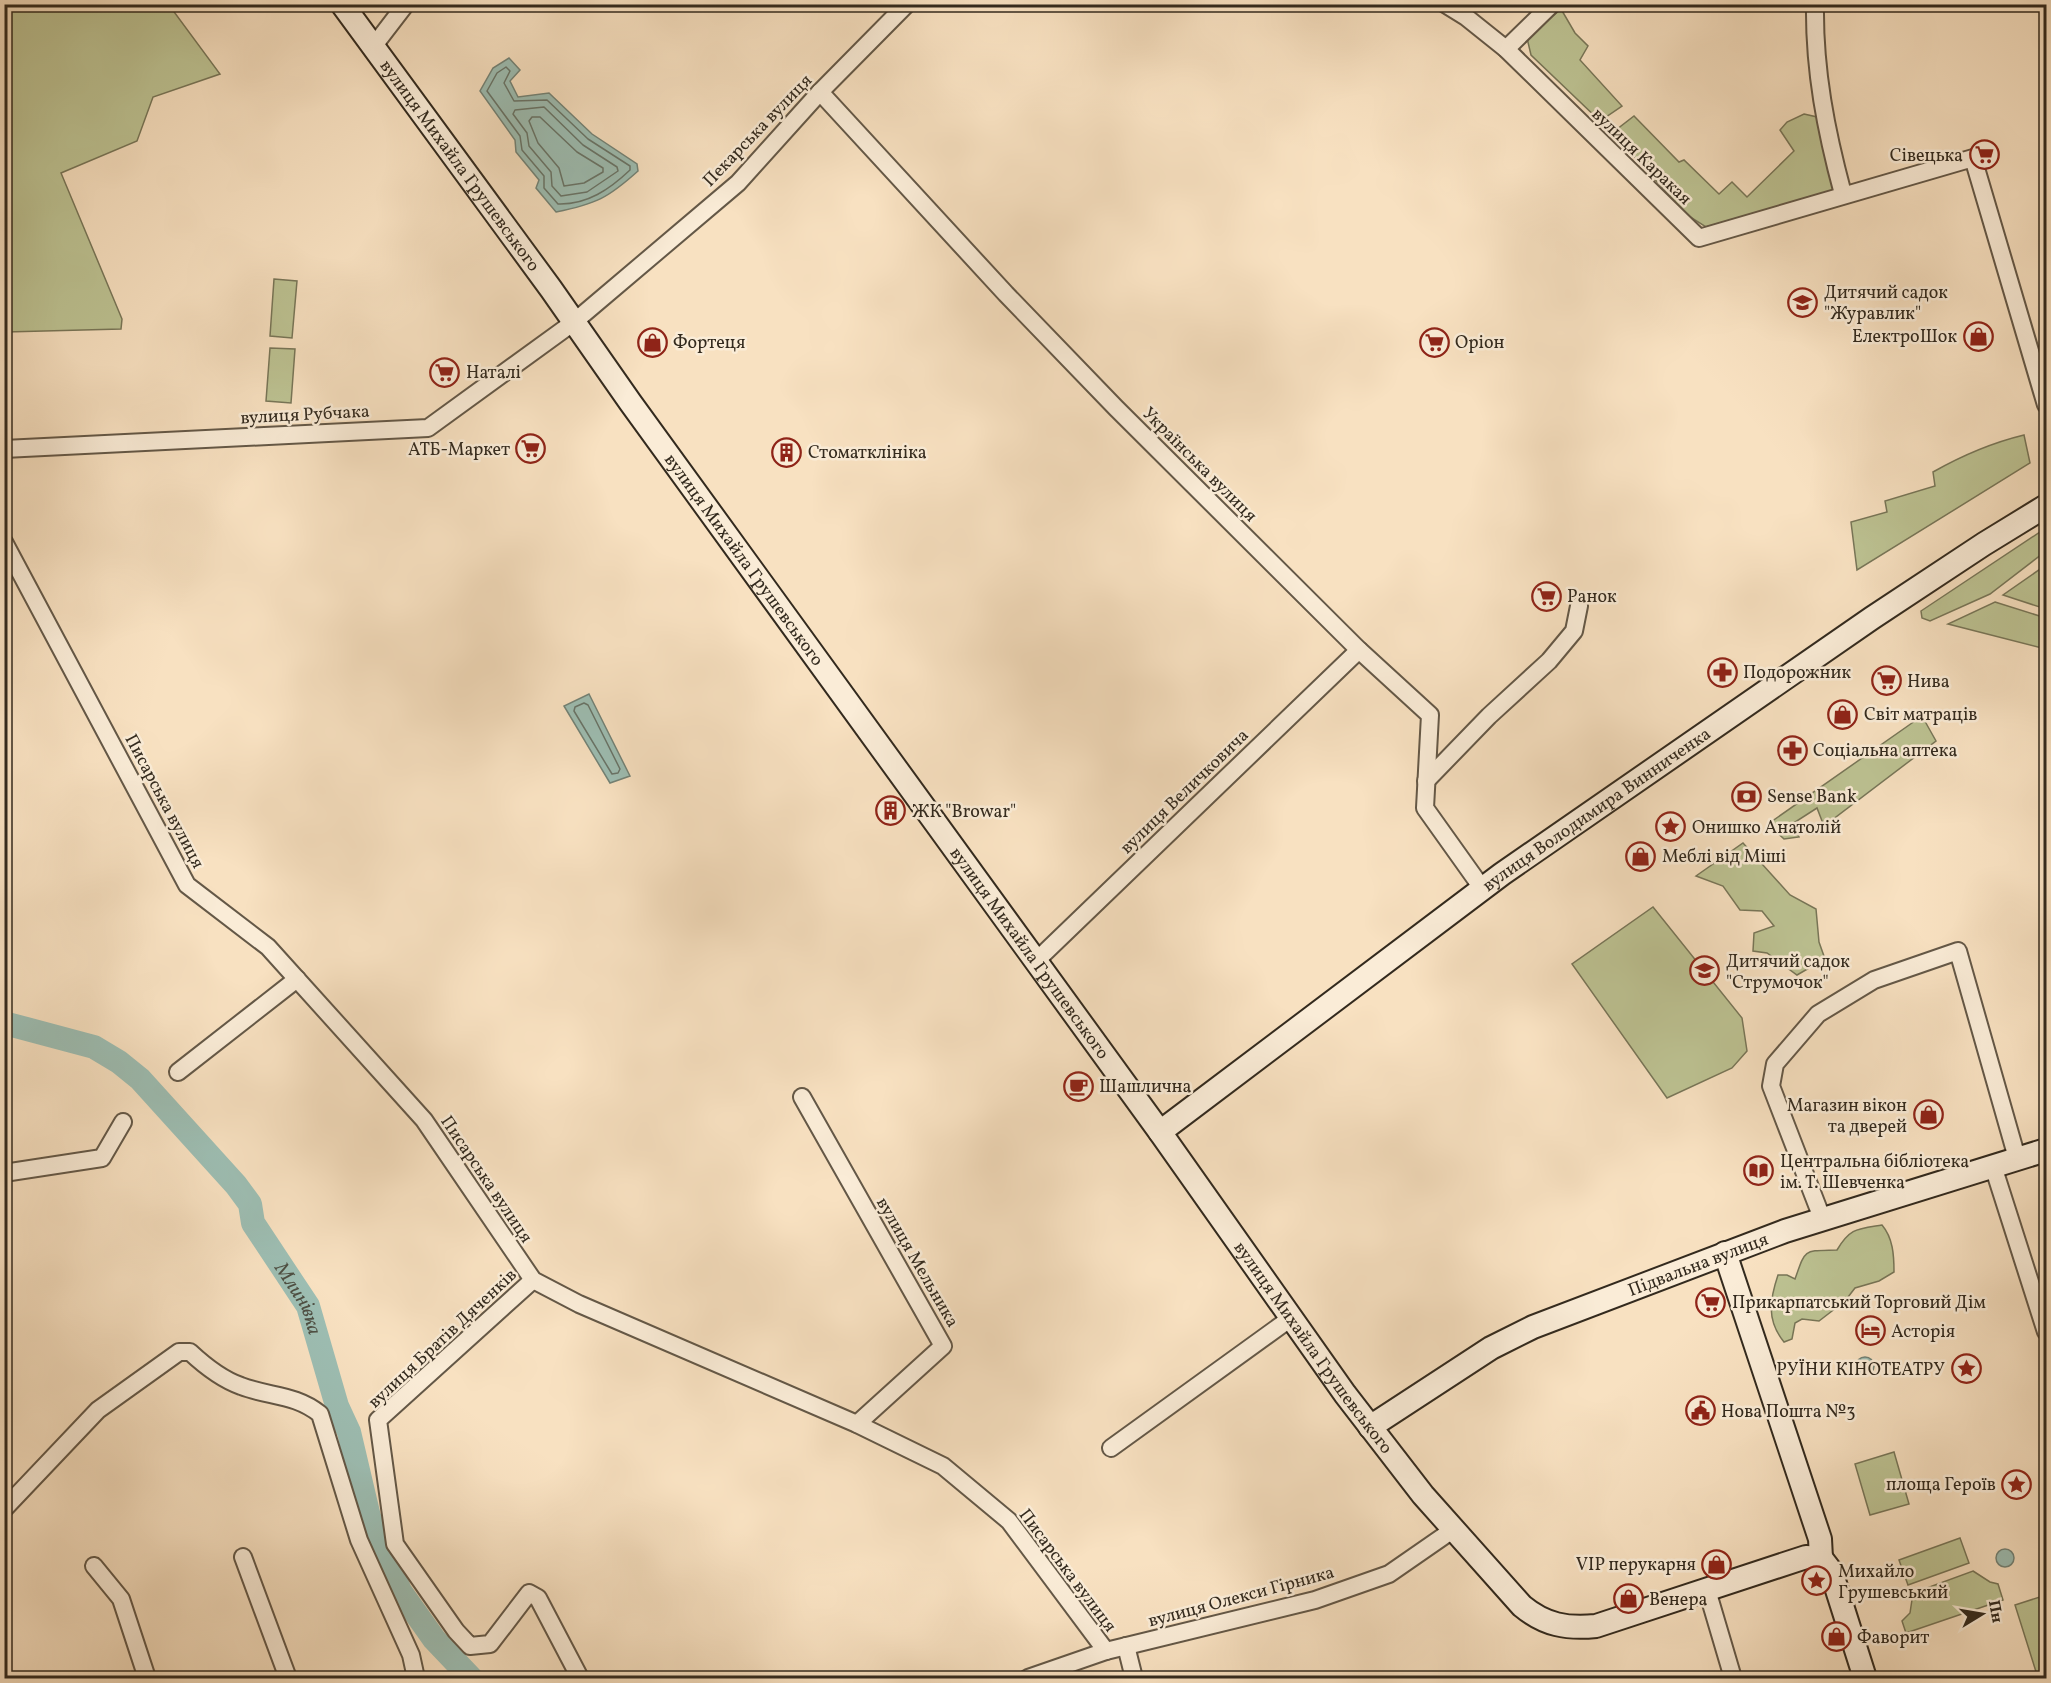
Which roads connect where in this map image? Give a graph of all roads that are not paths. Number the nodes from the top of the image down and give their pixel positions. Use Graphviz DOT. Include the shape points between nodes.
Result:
graph roads {
  1 [pos="342,4"];
  2 [pos="406,4"];
  3 [pos="907,4"];
  4 [pos="1444,4"];
  5 [pos="1552,4"];
  6 [pos="1815,4"];
  7 [pos="373,47"];
  8 [pos="1506,49"];
  9 [pos="820,92"];
  10 [pos="1843,194"];
  11 [pos="574,322"];
  12 [pos="2046,405"];
  13 [pos="4,448"];
  14 [pos="2046,506"];
  15 [pos="4,542"];
  16 [pos="1579,606"];
  17 [pos="1359,650"];
  18 [pos="1426,781"];
  19 [pos="1482,888"];
  20 [pos="1036,961"];
  21 [pos="297,979"];
  22 [pos="178,1072"];
  23 [pos="802,1097"];
  24 [pos="123,1122"];
  25 [pos="1160,1132"];
  26 [pos="2046,1150"];
  27 [pos="2018,1158"];
  28 [pos="1993,1166"];
  29 [pos="4,1173"];
  30 [pos="1822,1218"];
  31 [pos="1725,1254"];
  32 [pos="533,1280"];
  33 [pos="1291,1318"];
  34 [pos="2046,1332"];
  35 [pos="857,1424"];
  36 [pos="1370,1427"];
  37 [pos="1111,1448"];
  38 [pos="4,1509"];
  39 [pos="1454,1529"];
  40 [pos="243,1557"];
  41 [pos="1821,1558"];
  42 [pos="94,1566"];
  43 [pos="1707,1590"];
  44 [pos="1126,1646"];
  45 [pos="1106,1651"];
  46 [pos="147,1678"];
  47 [pos="288,1678"];
  48 [pos="416,1678"];
  49 [pos="580,1678"];
  50 [pos="1028,1678"];
  51 [pos="1134,1678"];
  52 [pos="1733,1678"];
  53 [pos="1865,1678"];
  1 -- 7 [label="main road, вулиця Михайла Грушевського"];
  2 -- 7 [label="street"];
  3 -- 9 [label="street, Пекарська вулиця"];
  4 -- 8 [label="street, вулиця Каракая" via="1466,16"];
  5 -- 8 [label="street"];
  6 -- 10 [label="street" via="1815,49 1822,106"];
  7 -- 11 [label="main road, вулиця Михайла Грушевського"];
  8 -- 10 [label="street, вулиця Каракая" via="1699,238"];
  9 -- 11 [label="street, Пекарська вулиця" via="738,183"];
  9 -- 17 [label="street, Українська вулиця" via="1116,408"];
  10 -- 12 [label="street" via="1973,158"];
  11 -- 13 [label="street, вулиця Рубчака" via="428,428"];
  11 -- 20 [label="main road, вулиця Михайла Грушевського"];
  14 -- 19 [label="main road, вулиця Володимира Винниченка" via="1872,618"];
  15 -- 21 [label="street, Писарська вулиця" via="187,885 268,947"];
  16 -- 18 [label="street" via="1574,631 1562,646"];
  17 -- 18 [label="street, Українська вулиця" via="1430,716"];
  17 -- 20 [label="street, вулиця Величковича"];
  18 -- 19 [label="street, Українська вулиця" via="1425,808"];
  19 -- 25 [label="main road, вулиця Володимира Винниченка"];
  20 -- 25 [label="main road, вулиця Михайла Грушевського"];
  21 -- 22 [label="street"];
  21 -- 32 [label="street, Писарська вулиця" via="424,1120"];
  23 -- 35 [label="street, вулиця Мельника" via="943,1346"];
  24 -- 29 [label="street" via="102,1158"];
  25 -- 33 [label="main road, вулиця Михайла Грушевського"];
  26 -- 27 [label="main road, Підвальна вулиця"];
  27 -- 28 [label="main road, Підвальна вулиця"];
  27 -- 30 [label="street" via="1958,951 1874,980 1853,992 1818,1014 1775,1064 1771,1086"];
  28 -- 30 [label="main road, Підвальна вулиця"];
  28 -- 34 [label="street"];
  30 -- 31 [label="main road, Підвальна вулиця"];
  31 -- 36 [label="main road, Підвальна вулиця" via="1533,1327 1491,1348"];
  31 -- 41 [label="main road" via="1820,1539"];
  32 -- 35 [label="street, Писарська вулиця" via="579,1304"];
  32 -- 49 [label="street, вулиця Братів Дяченків" via="378,1420 395,1544 456,1631 470,1646 490,1644 529,1593 538,1598"];
  33 -- 36 [label="main road, вулиця Михайла Грушевського"];
  33 -- 37 [label="street"];
  35 -- 45 [label="street, Писарська вулиця" via="943,1466 1001,1514"];
  36 -- 39 [label="main road, вулиця Михайла Грушевського"];
  38 -- 48 [label="street" via="98,1410 179,1352 190,1352 209,1370 240,1386 305,1402 320,1414 359,1540 411,1655"];
  39 -- 43 [label="main road, вулиця Михайла Грушевського" via="1522,1606 1553,1624 1573,1628 1596,1626"];
  39 -- 44 [label="street, вулиця Олекси Гірника" via="1378,1578 1314,1600"];
  40 -- 47 [label="street"];
  41 -- 43 [label="main road, вулиця Михайла Грушевського" via="1806,1557"];
  41 -- 53 [label="main road" via="1831,1570"];
  42 -- 46 [label="street" via="121,1599"];
  43 -- 52 [label="street"];
  44 -- 45 [label="street, вулиця Олекси Гірника"];
  44 -- 51 [label="street"];
  45 -- 50 [label="street, вулиця Олекси Гірника"];
}
